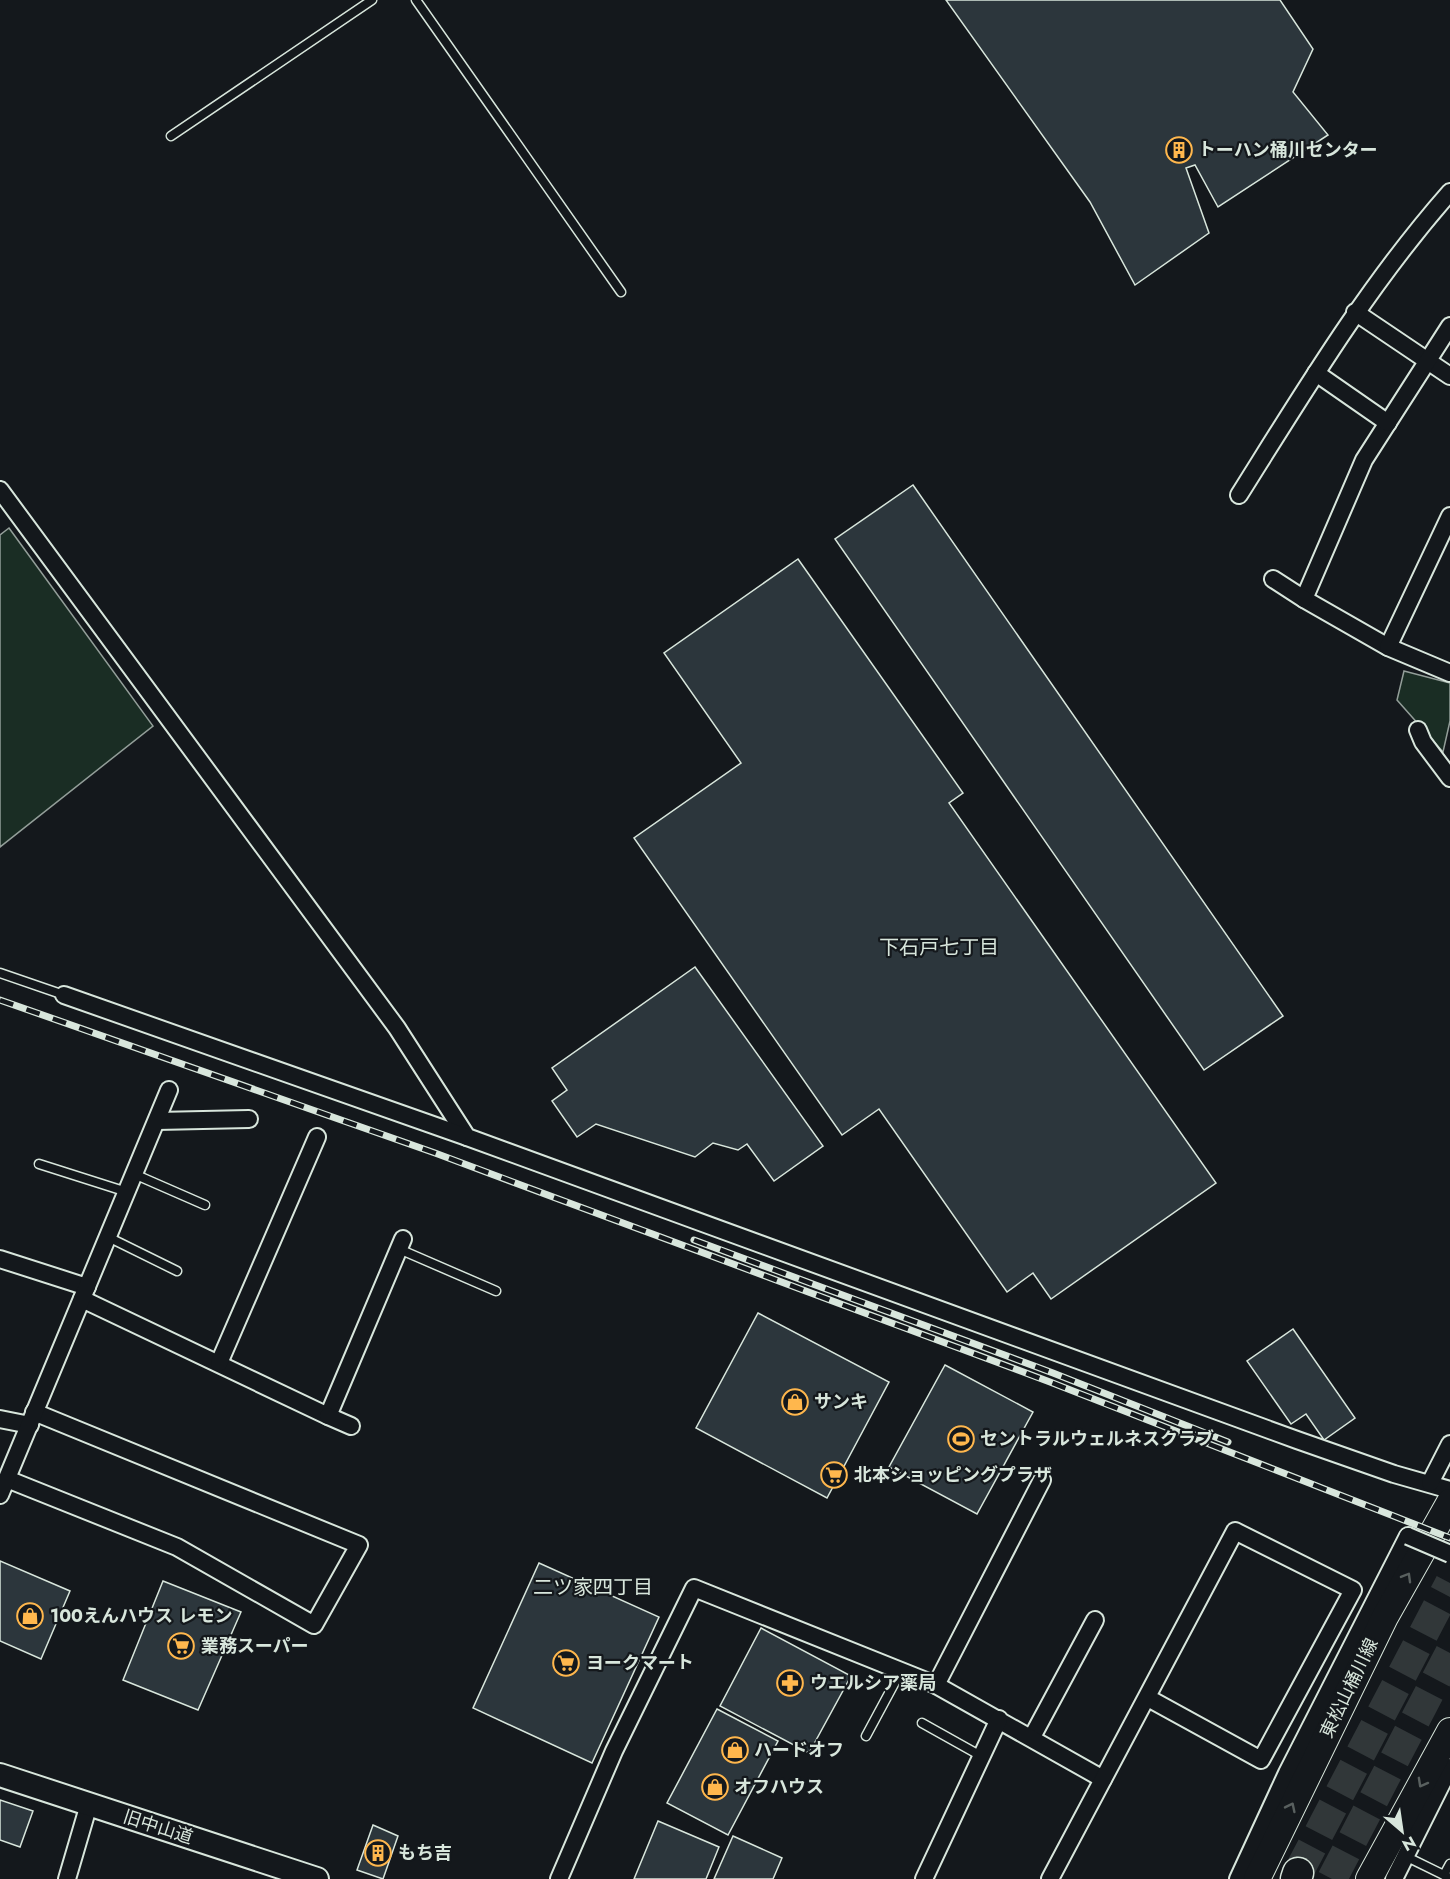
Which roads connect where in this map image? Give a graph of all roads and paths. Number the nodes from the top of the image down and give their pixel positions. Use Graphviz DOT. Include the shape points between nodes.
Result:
graph roads {
  1 [pos="372,0"];
  2 [pos="416,0"];
  3 [pos="171,135"];
  4 [pos="1450,192"];
  5 [pos="621,292"];
  6 [pos="1355,312"];
  7 [pos="1450,326"];
  8 [pos="1426,359"];
  9 [pos="1316,373"];
  10 [pos="1450,376"];
  11 [pos="1388,423"];
  12 [pos="0,490"];
  13 [pos="1239,495"];
  14 [pos="1450,516"];
  15 [pos="1273,579"];
  16 [pos="1304,598"];
  17 [pos="1388,647"];
  18 [pos="1450,673"];
  19 [pos="1418,730"];
  20 [pos="1450,778"];
  21 [pos="0,973"];
  22 [pos="64,995"];
  23 [pos="169,1090"];
  24 [pos="249,1119"];
  25 [pos="157,1121"];
  26 [pos="316,1137"];
  27 [pos="467,1137"];
  28 [pos="39,1164"];
  29 [pos="134,1174"];
  30 [pos="127,1192"];
  31 [pos="205,1205"];
  32 [pos="108,1237"];
  33 [pos="401,1244"];
  34 [pos="0,1259"];
  35 [pos="177,1271"];
  36 [pos="496,1291"];
  37 [pos="85,1293"];
  38 [pos="219,1363"];
  39 [pos="328,1416"];
  40 [pos="32,1418"];
  41 [pos="0,1419"];
  42 [pos="351,1426"];
  43 [pos="1450,1444"];
  44 [pos="7,1479"];
  45 [pos="1042,1480"];
  46 [pos="1430,1483"];
  47 [pos="1450,1490"];
  48 [pos="0,1496"];
  49 [pos="1450,1502"];
  50 [pos="1450,1554"];
  51 [pos="1353,1590"];
  52 [pos="1375,1602"];
  53 [pos="1095,1620"];
  54 [pos="901,1671"];
  55 [pos="936,1685"];
  56 [pos="1148,1698"];
  57 [pos="999,1719"];
  58 [pos="922,1723"];
  59 [pos="1450,1731"];
  60 [pos="866,1736"];
  61 [pos="1032,1737"];
  62 [pos="981,1756"];
  63 [pos="1261,1760"];
  64 [pos="1450,1767"];
  65 [pos="1287,1773"];
  66 [pos="0,1774"];
  67 [pos="1103,1779"];
  68 [pos="88,1804"];
  69 [pos="1406,1856"];
  70 [pos="1450,1864"];
  71 [pos="1447,1877"];
  72 [pos="67,1879"];
  73 [pos="317,1879"];
  74 [pos="559,1879"];
  75 [pos="924,1879"];
  76 [pos="1050,1879"];
  77 [pos="1238,1879"];
  78 [pos="1257,1879"];
  79 [pos="1369,1879"];
  80 [pos="1394,1879"];
  1 -- 3 [label="lane"];
  2 -- 5 [label="lane"];
  4 -- 6 [label="street"];
  6 -- 8 [label="street"];
  6 -- 9 [label="street"];
  7 -- 8 [label="street"];
  8 -- 10 [label="street"];
  8 -- 11 [label="street"];
  9 -- 11 [label="street"];
  9 -- 13 [label="street"];
  11 -- 16 [label="street" via="1364,460"];
  12 -- 27 [label="street" via="397,1028"];
  14 -- 17 [label="street"];
  15 -- 16 [label="street"];
  16 -- 17 [label="street"];
  17 -- 18 [label="street"];
  19 -- 20 [label="street"];
  21 -- 22 [label="lane"];
  22 -- 27 [label="street"];
  23 -- 25 [label="street"];
  24 -- 25 [label="street"];
  25 -- 29 [label="street"];
  26 -- 38 [label="street"];
  27 -- 46 [label="street" via="1297,1440"];
  28 -- 30 [label="lane"];
  29 -- 30 [label="street"];
  29 -- 31 [label="lane"];
  30 -- 32 [label="street"];
  32 -- 35 [label="lane"];
  32 -- 37 [label="street"];
  33 -- 36 [label="lane"];
  33 -- 39 [label="street"];
  34 -- 37 [label="street"];
  37 -- 38 [label="street"];
  37 -- 40 [label="street"];
  38 -- 39 [label="street"];
  39 -- 42 [label="street"];
  40 -- 41 [label="street"];
  40 -- 44 [label="street"];
  40 -- 44 [label="street" via="359,1545 314,1624 177,1547"];
  43 -- 46 [label="street"];
  44 -- 48 [label="street"];
  45 -- 55 [label="street"];
  46 -- 47 [label="street"];
  78 -- 49 [label="main road, 東松山桶川線, one-way" via="1385,1617"];
  50 -- 52 [label="street, bridge" via="1408,1536"];
  51 -- 52 [label="street"];
  51 -- 56 [label="street" via="1235,1531"];
  51 -- 63 [label="street"];
  52 -- 65 [label="street"];
  53 -- 61 [label="street"];
  54 -- 55 [label="street"];
  54 -- 60 [label="lane"];
  54 -- 74 [label="street" via="694,1588 614,1751"];
  55 -- 57 [label="street"];
  56 -- 63 [label="street"];
  56 -- 67 [label="street"];
  57 -- 61 [label="street"];
  57 -- 62 [label="street"];
  58 -- 62 [label="lane"];
  59 -- 79 [label="main road, one-way"];
  61 -- 67 [label="street"];
  62 -- 75 [label="street"];
  63 -- 65 [label="street"];
  64 -- 69 [label="street"];
  65 -- 77 [label="street"];
  66 -- 68 [label="main road, 旧中山道"];
  67 -- 76 [label="street"];
  68 -- 72 [label="street"];
  68 -- 73 [label="main road, 旧中山道"];
  69 -- 71 [label="lane"];
  69 -- 80 [label="street"];
  70 -- 71 [label="lane"];
}
